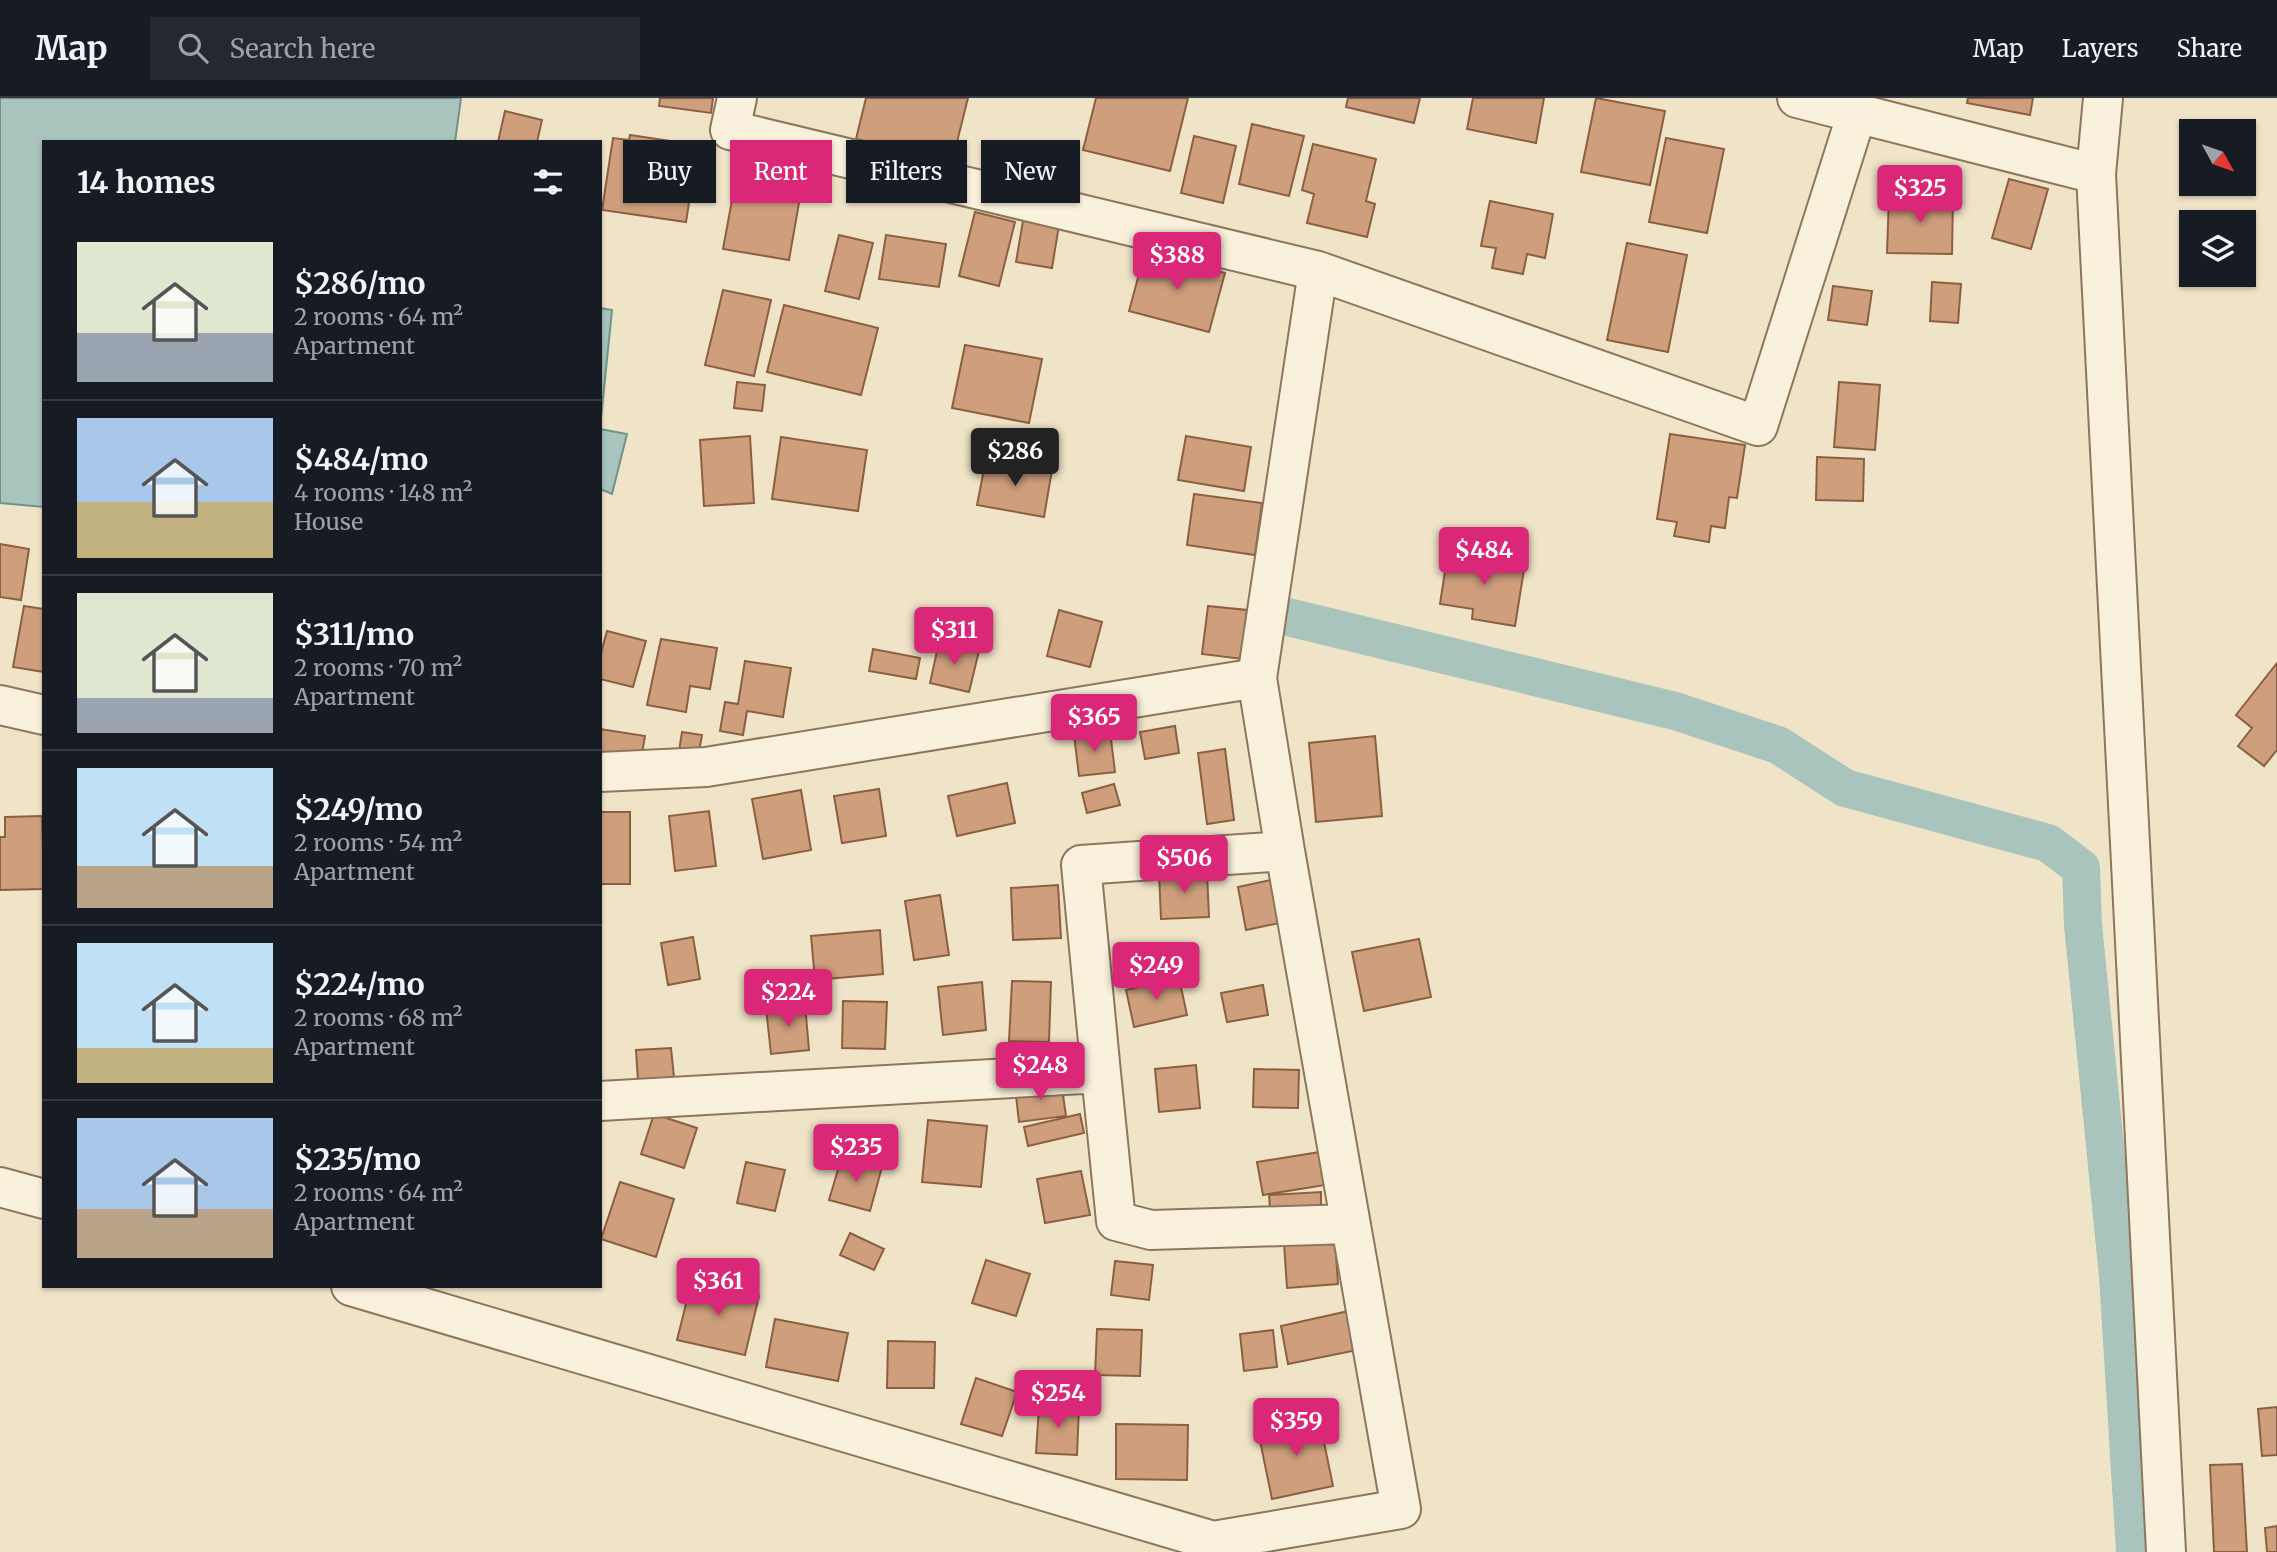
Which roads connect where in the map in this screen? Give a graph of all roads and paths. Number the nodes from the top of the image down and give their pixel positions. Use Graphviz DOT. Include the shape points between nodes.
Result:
graph roads {
  1 [pos="737,98"];
  2 [pos="1797,98"];
  3 [pos="2103,98"];
  4 [pos="1842,106"];
  5 [pos="2096,174"];
  6 [pos="1318,271"];
  7 [pos="1257,678"];
  8 [pos="0,705"];
  9 [pos="42,715"];
  10 [pos="602,772"];
  11 [pos="1284,851"];
  12 [pos="1101,1073"];
  13 [pos="602,1101"];
  14 [pos="0,1187"];
  15 [pos="42,1198"];
  16 [pos="1350,1224"];
  17 [pos="358,1288"];
  18 [pos="2166,1552"];
  1 -- 6 [label="street" via="730,130"];
  2 -- 4 [label="street"];
  3 -- 5 [label="street"];
  4 -- 5 [label="street"];
  4 -- 6 [label="street" via="1758,426"];
  5 -- 18 [label="street"];
  6 -- 7 [label="street"];
  7 -- 10 [label="street" via="706,767"];
  7 -- 11 [label="street"];
  8 -- 9 [label="street"];
  11 -- 12 [label="street" via="1081,865"];
  11 -- 16 [label="street"];
  12 -- 13 [label="street"];
  12 -- 16 [label="street" via="1116,1221 1151,1230"];
  14 -- 15 [label="street"];
  16 -- 17 [label="street" via="1401,1509 1213,1541"];
}
